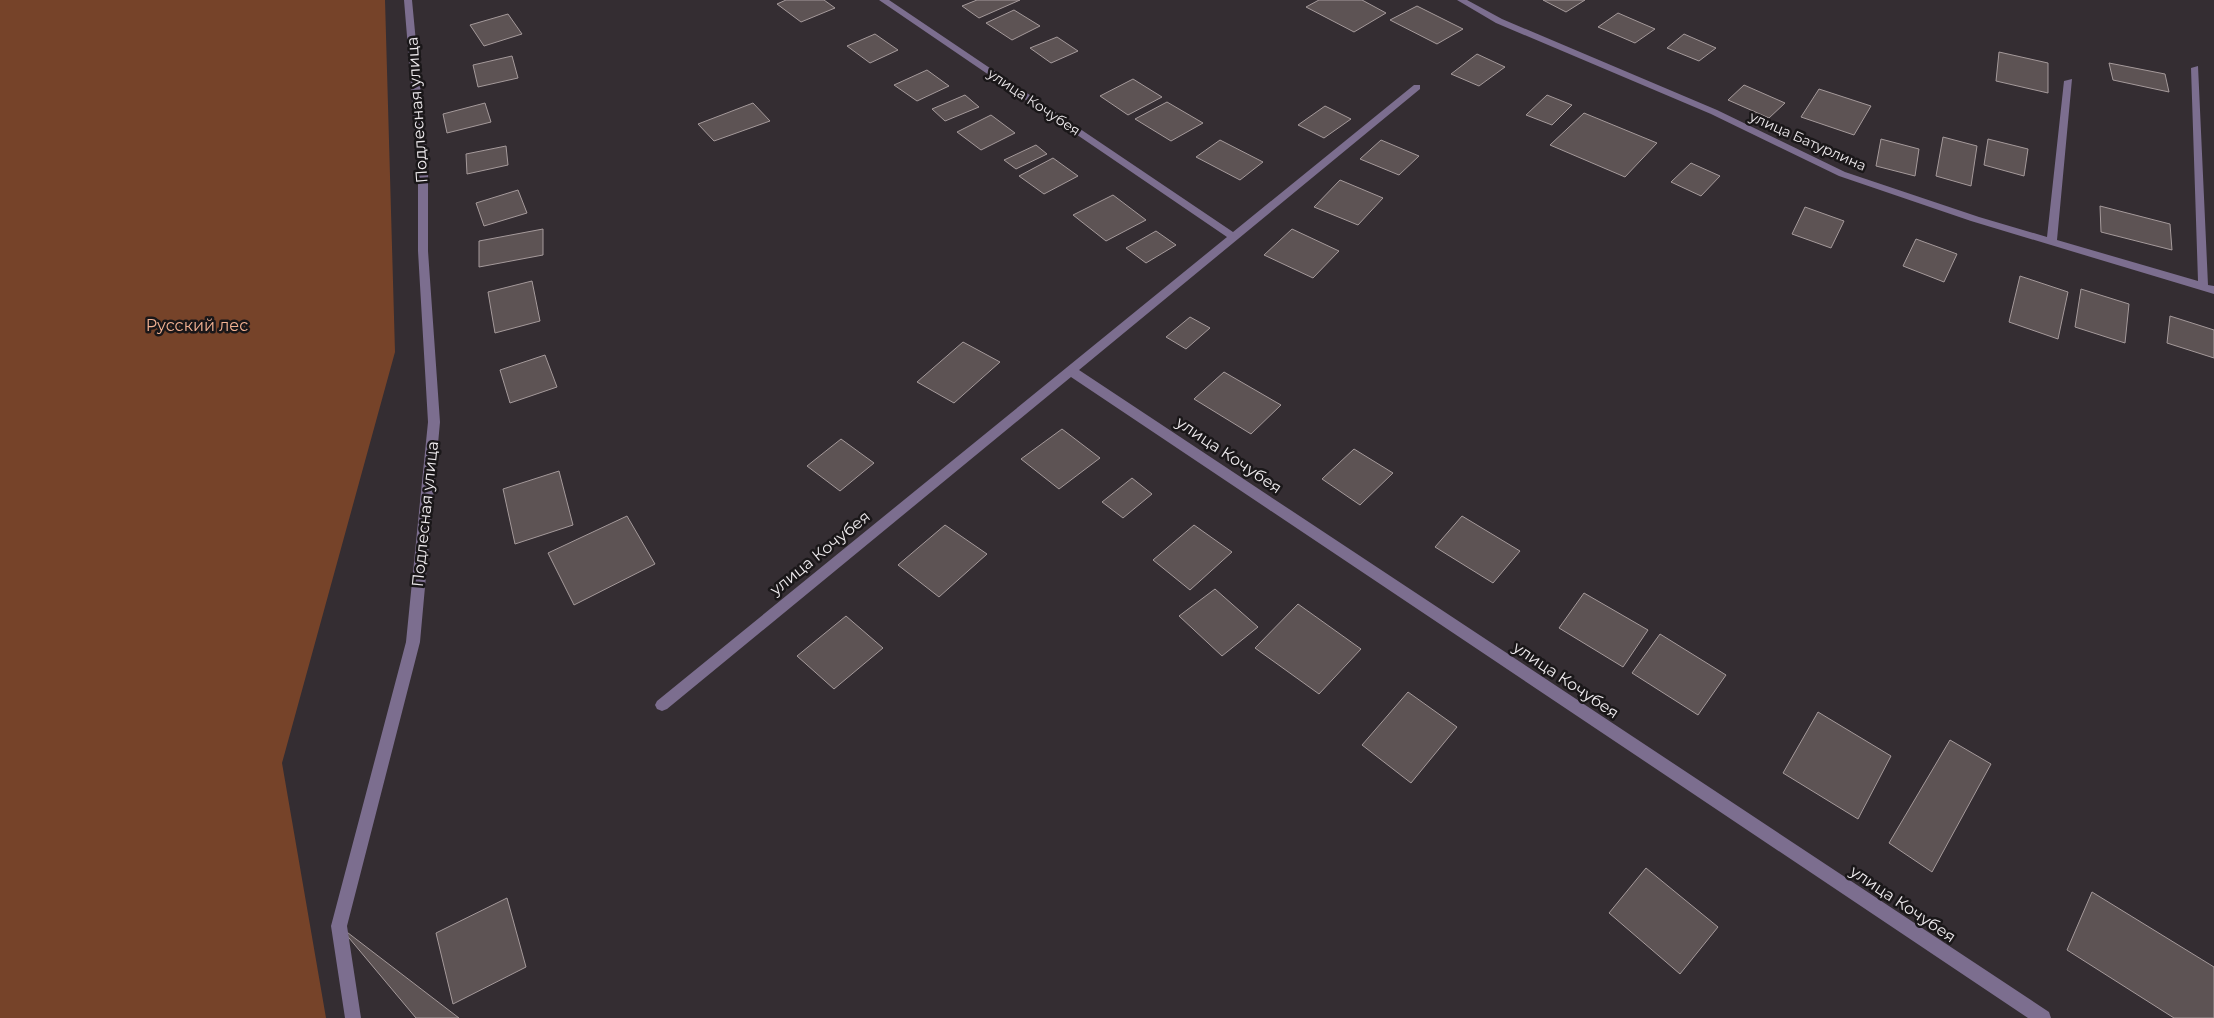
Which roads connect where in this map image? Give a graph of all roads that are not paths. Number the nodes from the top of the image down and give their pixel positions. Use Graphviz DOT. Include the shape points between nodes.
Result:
graph roads {
  1 [pos="408,0"];
  2 [pos="883,0"];
  3 [pos="1461,0"];
  4 [pos="2195,68"];
  5 [pos="2069,81"];
  6 [pos="1417,87"];
  7 [pos="1234,237"];
  8 [pos="2052,242"];
  9 [pos="2202,286"];
  10 [pos="2214,290"];
  11 [pos="1071,371"];
  12 [pos="662,706"];
  13 [pos="352,1018"];
  14 [pos="2043,1018"];
  1 -- 13 [label="street, Подлесная улица" via="423,169 423,251 434,422 412,642 339,926"];
  2 -- 7 [label="street, улица Кочубея"];
  3 -- 8 [label="street, улица Батурлина" via="1499,21 1714,112 1842,174"];
  4 -- 9 [label="street"];
  5 -- 8 [label="street"];
  6 -- 7 [label="street, улица Кочубея"];
  7 -- 11 [label="street, улица Кочубея"];
  8 -- 9 [label="street, улица Батурлина"];
  9 -- 10 [label="street, улица Батурлина"];
  11 -- 12 [label="street, улица Кочубея"];
  11 -- 14 [label="street, улица Кочубея"];
}
